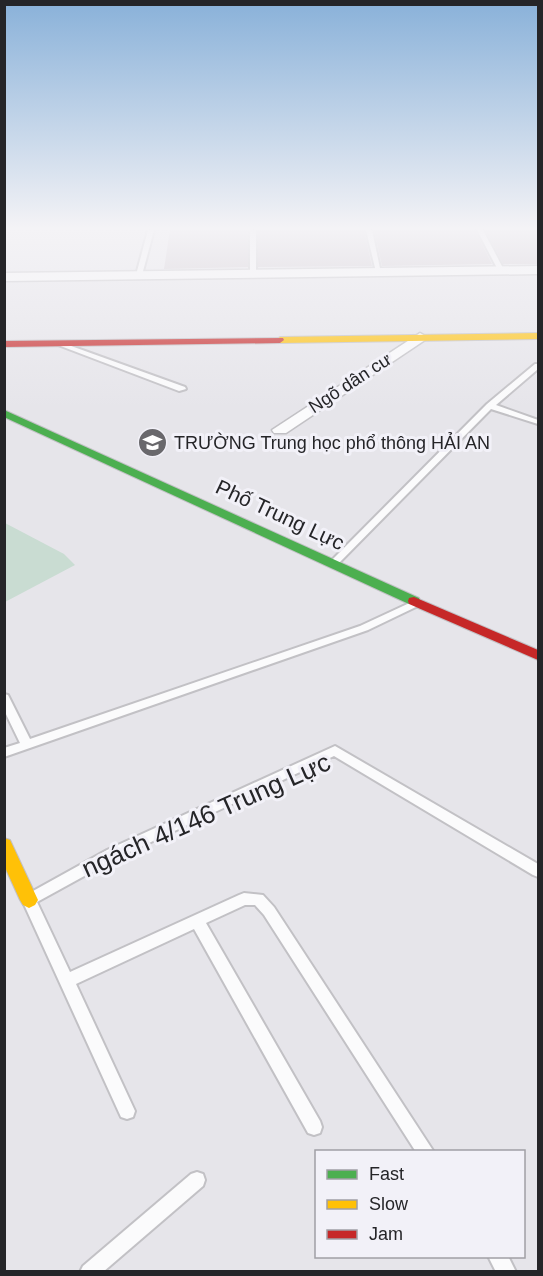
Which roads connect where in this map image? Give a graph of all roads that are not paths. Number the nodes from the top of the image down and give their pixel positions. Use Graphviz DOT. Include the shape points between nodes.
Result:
graph roads {
  1 [pos="538,336"];
  2 [pos="420,337"];
  3 [pos="57,343"];
  4 [pos="4,344"];
  5 [pos="538,366"];
  6 [pos="182,389"];
  7 [pos="490,406"];
  8 [pos="8,417"];
  9 [pos="538,422"];
  10 [pos="280,430"];
  11 [pos="334,563"];
  12 [pos="416,602"];
  13 [pos="538,655"];
  14 [pos="4,698"];
  15 [pos="27,744"];
  16 [pos="4,753"];
  17 [pos="4,845"];
  18 [pos="538,871"];
  19 [pos="28,900"];
  20 [pos="197,921"];
  21 [pos="67,981"];
  22 [pos="127,1111"];
  23 [pos="314,1127"];
  24 [pos="425,1150"];
  25 [pos="197,1180"];
  26 [pos="498,1258"];
  27 [pos="89,1272"];
  28 [pos="507,1272"];
  1 -- 2 [label="street"];
  2 -- 3 [label="street"];
  2 -- 10 [label="street, Ngõ dân cư"];
  3 -- 4 [label="street"];
  3 -- 6 [label="lane"];
  5 -- 7 [label="lane"];
  7 -- 9 [label="lane"];
  7 -- 11 [label="lane"];
  8 -- 11 [label="street, Phố Trung Lực"];
  11 -- 12 [label="street, Phố Trung Lực"];
  12 -- 13 [label="street, Phố Trung Lực"];
  12 -- 15 [label="lane" via="364,628"];
  14 -- 15 [label="lane"];
  15 -- 16 [label="lane"];
  17 -- 19 [label="street"];
  18 -- 19 [label="lane, ngách 4/146 Trung Lực" via="335,751 112,854"];
  19 -- 21 [label="lane"];
  20 -- 21 [label="lane"];
  20 -- 23 [label="lane"];
  20 -- 24 [label="lane" via="244,899 258,899"];
  21 -- 22 [label="lane"];
  25 -- 27 [label="lane"];
  26 -- 28 [label="lane"];
}
